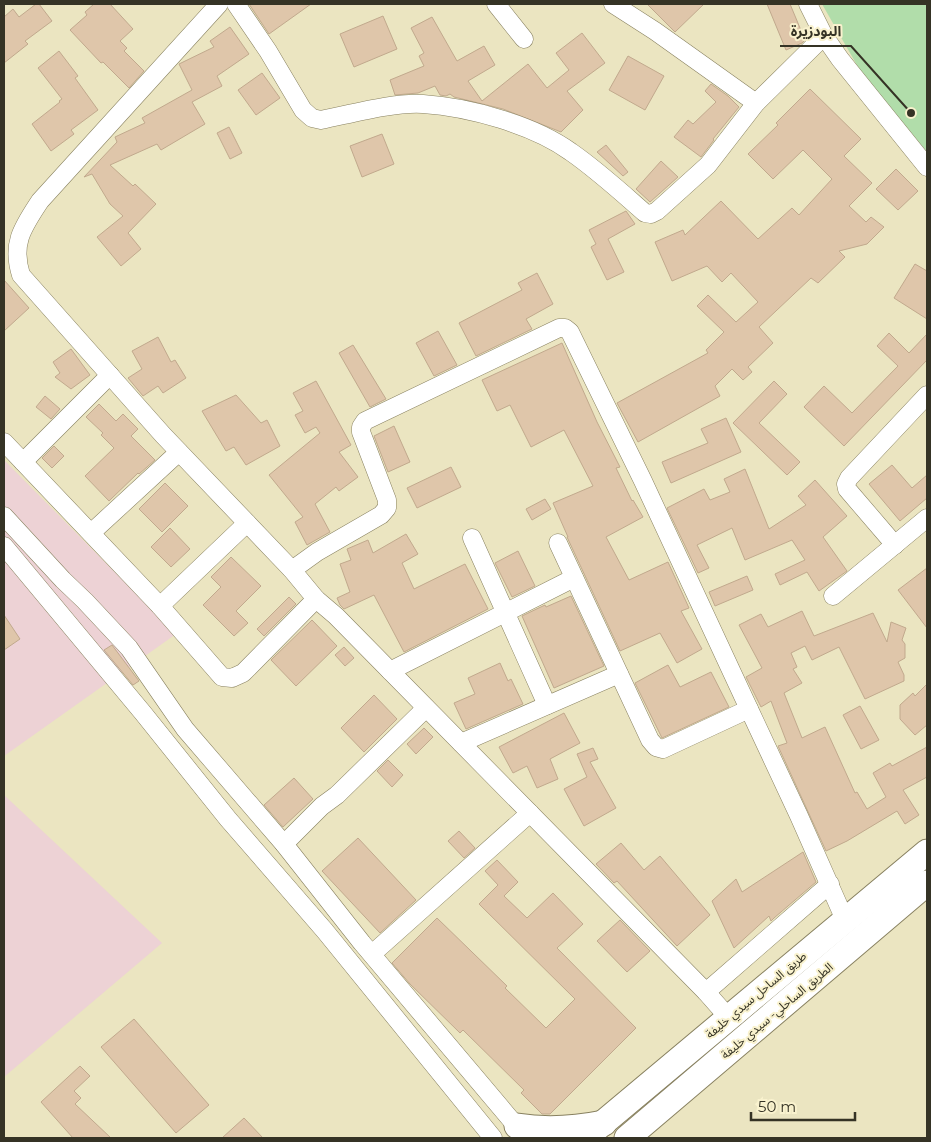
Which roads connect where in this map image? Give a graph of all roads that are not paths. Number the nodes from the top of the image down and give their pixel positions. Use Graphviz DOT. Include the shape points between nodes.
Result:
graph roads {
  1 [pos="219,4"];
  2 [pos="236,4"];
  3 [pos="613,4"];
  4 [pos="808,4"];
  5 [pos="507,7"];
  6 [pos="824,36"];
  7 [pos="524,40"];
  8 [pos="756,103"];
  9 [pos="927,168"];
  10 [pos="110,375"];
  11 [pos="927,395"];
  12 [pos="4,442"];
  13 [pos="179,452"];
  14 [pos="23,462"];
  15 [pos="4,516"];
  16 [pos="927,518"];
  17 [pos="247,523"];
  18 [pos="91,533"];
  19 [pos="472,538"];
  20 [pos="558,543"];
  21 [pos="895,545"];
  22 [pos="4,546"];
  23 [pos="292,570"];
  24 [pos="574,578"];
  25 [pos="63,580"];
  26 [pos="46,596"];
  27 [pos="833,596"];
  28 [pos="316,599"];
  29 [pos="160,606"];
  30 [pos="506,612"];
  31 [pos="390,671"];
  32 [pos="619,674"];
  33 [pos="164,700"];
  34 [pos="547,705"];
  35 [pos="426,708"];
  36 [pos="749,709"];
  37 [pos="143,713"];
  38 [pos="461,743"];
  39 [pos="530,813"];
  40 [pos="284,844"];
  41 [pos="927,852"];
  42 [pos="927,883"];
  43 [pos="830,884"];
  44 [pos="845,920"];
  45 [pos="372,954"];
  46 [pos="706,992"];
  47 [pos="728,1017"];
  48 [pos="604,1123"];
  49 [pos="522,1132"];
  50 [pos="493,1138"];
  51 [pos="585,1138"];
  52 [pos="627,1138"];
  1 -- 10 [label="street" via="40,201 21,230 17,249 22,275"];
  2 -- 8 [label="street" via="303,110 312,118 321,120 423,104 494,117 541,135 570,151 645,213 657,211 708,164"];
  3 -- 8 [label="street"];
  4 -- 6 [label="street"];
  5 -- 7 [label="street"];
  6 -- 8 [label="street"];
  6 -- 9 [label="street"];
  10 -- 13 [label="street"];
  10 -- 14 [label="street"];
  11 -- 21 [label="street" via="846,484 846,489"];
  12 -- 14 [label="street"];
  13 -- 17 [label="street"];
  13 -- 18 [label="street"];
  14 -- 18 [label="street"];
  15 -- 25 [label="street"];
  16 -- 21 [label="street"];
  17 -- 23 [label="street"];
  17 -- 29 [label="street"];
  18 -- 29 [label="street"];
  19 -- 30 [label="street"];
  20 -- 24 [label="street"];
  21 -- 27 [label="street"];
  22 -- 26 [label="street"];
  23 -- 28 [label="street"];
  23 -- 36 [label="street" via="387,508 387,500 361,432 366,421 564,328 570,332"];
  24 -- 30 [label="street"];
  24 -- 32 [label="street"];
  25 -- 26 [label="street"];
  25 -- 33 [label="street" via="130,648"];
  26 -- 37 [label="street"];
  28 -- 29 [label="street" via="243,673 232,678 222,677"];
  28 -- 31 [label="street"];
  30 -- 31 [label="street"];
  30 -- 34 [label="street"];
  31 -- 35 [label="street"];
  32 -- 34 [label="street"];
  32 -- 36 [label="street" via="650,740 663,749"];
  33 -- 37 [label="street"];
  33 -- 40 [label="street"];
  34 -- 38 [label="street"];
  35 -- 38 [label="street"];
  35 -- 40 [label="street"];
  36 -- 43 [label="street"];
  37 -- 50 [label="street"];
  38 -- 39 [label="street"];
  39 -- 45 [label="street"];
  39 -- 46 [label="street"];
  40 -- 45 [label="street"];
  41 -- 44 [label="highway, طريق الساحل سيدي خليفة"];
  42 -- 52 [label="highway, الطريق الساحلي- سيدي خليفة"];
  43 -- 44 [label="street"];
  43 -- 46 [label="street"];
  44 -- 47 [label="highway, طريق الساحل سيدي خليفة"];
  45 -- 49 [label="street"];
  46 -- 47 [label="street"];
  47 -- 48 [label="highway, طريق الساحل سيدي خليفة"];
  48 -- 49 [label="highway"];
  48 -- 51 [label="highway, طريق الساحل سيدي خليفة"];
}
